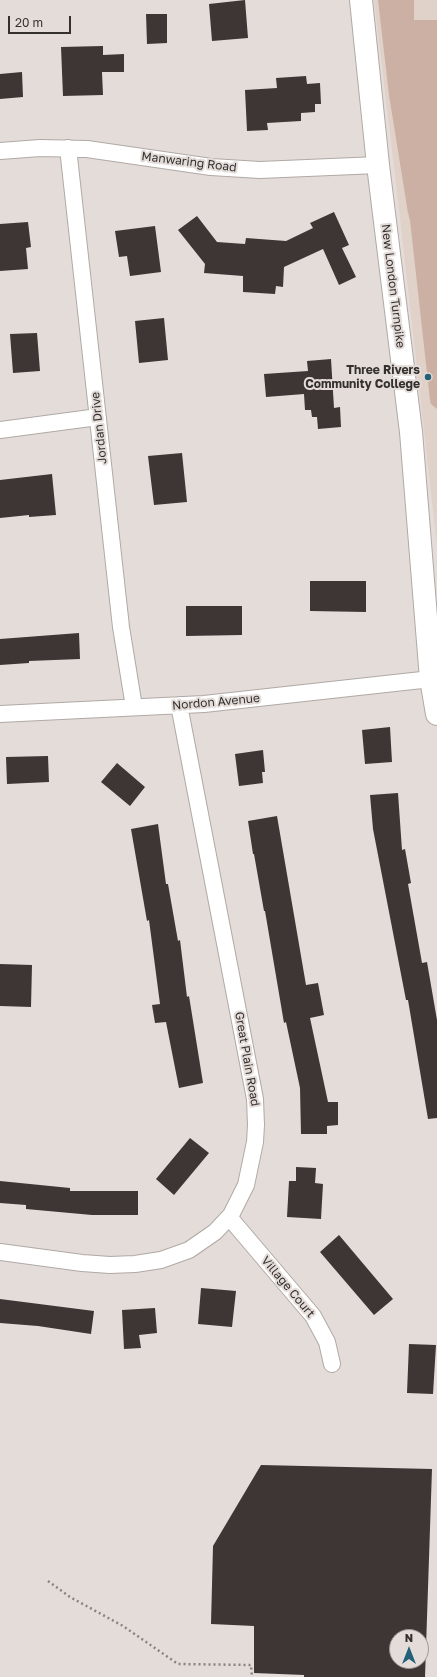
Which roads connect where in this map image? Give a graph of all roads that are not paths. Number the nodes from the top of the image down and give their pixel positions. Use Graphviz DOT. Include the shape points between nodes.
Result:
graph roads {
  1 [pos="361,0"];
  2 [pos="68,148"];
  3 [pos="0,151"];
  4 [pos="378,165"];
  5 [pos="98,417"];
  6 [pos="0,430"];
  7 [pos="431,679"];
  8 [pos="179,705"];
  9 [pos="134,707"];
  10 [pos="0,714"];
  11 [pos="437,714"];
  12 [pos="229,1217"];
  13 [pos="0,1252"];
  14 [pos="332,1364"];
  1 -- 4 [label="main road, New London Turnpike"];
  2 -- 3 [label="street, Manwaring Road"];
  2 -- 4 [label="street, Manwaring Road" via="244,169"];
  2 -- 5 [label="street, Jordan Drive"];
  4 -- 7 [label="main road, New London Turnpike" via="411,432"];
  5 -- 6 [label="street"];
  5 -- 9 [label="street, Jordan Drive" via="122,634"];
  7 -- 8 [label="street, Nordon Avenue"];
  7 -- 11 [label="main road, New London Turnpike"];
  8 -- 9 [label="street, Nordon Avenue"];
  8 -- 12 [label="street, Great Plain Road" via="256,1104 256,1131 251,1167 244,1189"];
  9 -- 10 [label="street, Nordon Avenue"];
  12 -- 13 [label="street, Great Plain Road" via="215,1232 192,1248 153,1262 97,1264"];
  12 -- 14 [label="street, Village Court" via="313,1316 326,1342"];
}
